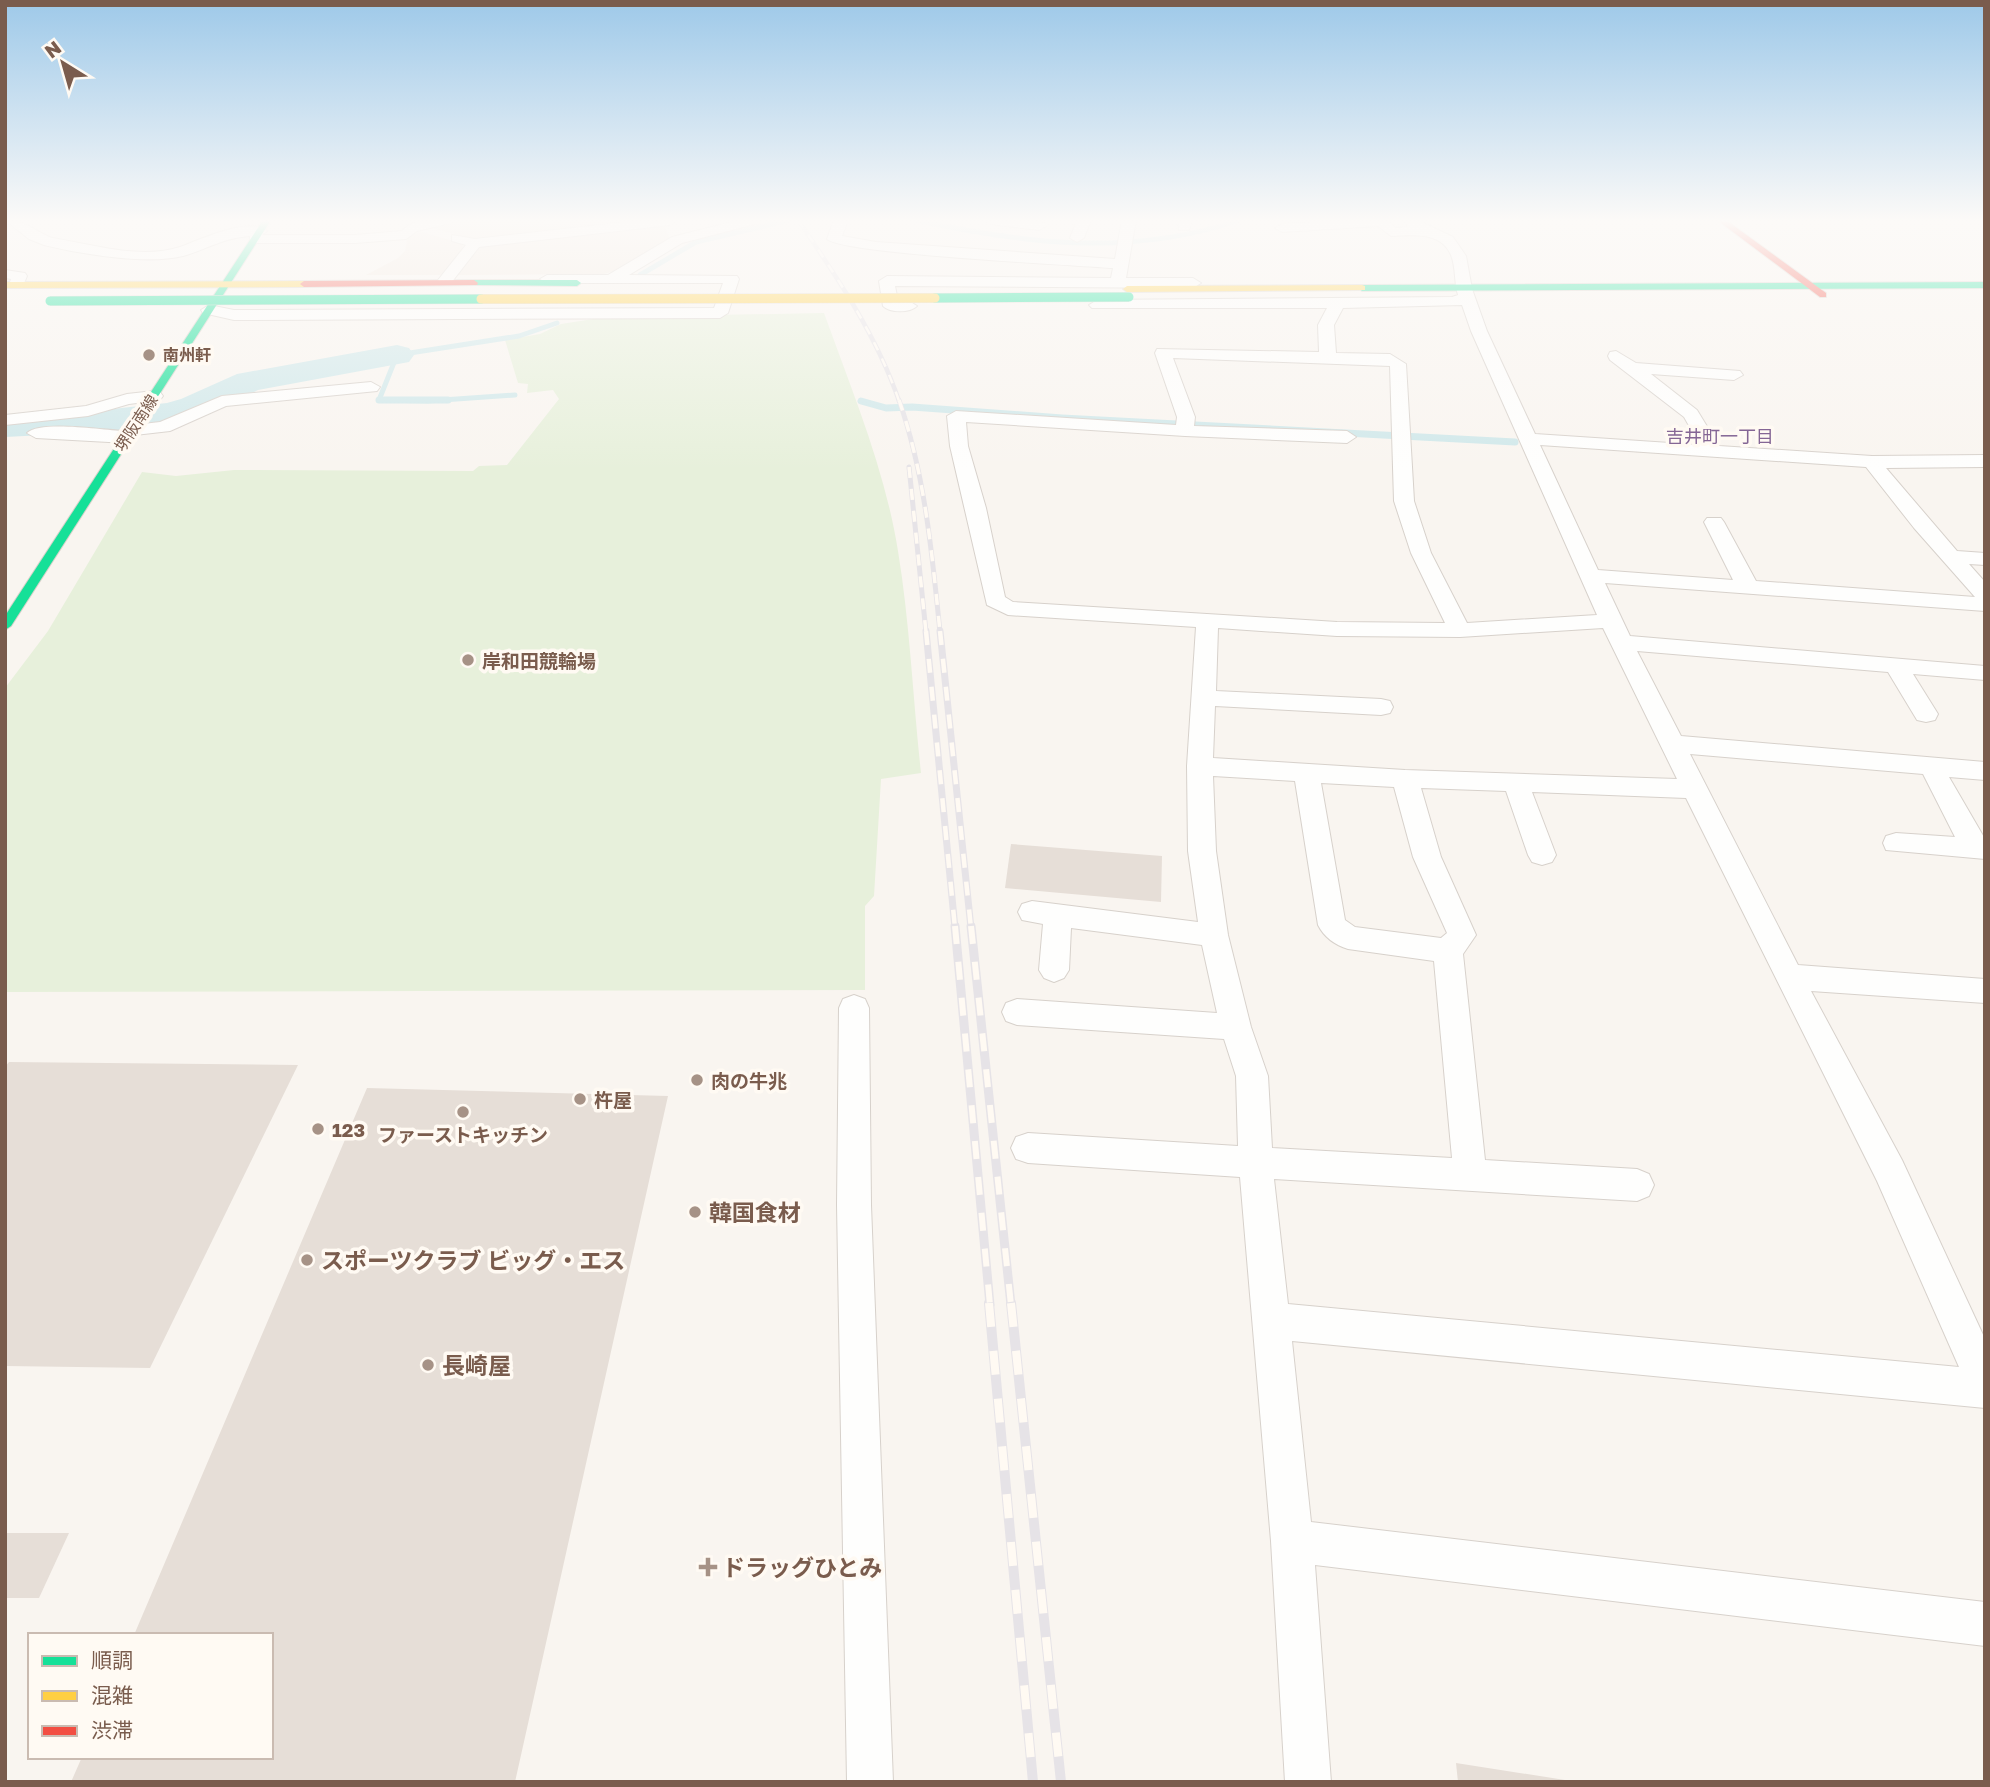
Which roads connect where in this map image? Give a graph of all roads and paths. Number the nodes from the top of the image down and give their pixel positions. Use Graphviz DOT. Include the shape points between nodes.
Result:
graph roads {
  1 [pos="213,303"];
  2 [pos="724,303"];
  3 [pos="771,303"];
  4 [pos="891,303"];
  5 [pos="1290,303"];
  6 [pos="1338,303"];
  7 [pos="1470,303"];
  8 [pos="972,306"];
  9 [pos="31,310"];
  10 [pos="209,310"];
  11 [pos="1726,354"];
  12 [pos="1616,356"];
  13 [pos="1328,357"];
  14 [pos="1632,368"];
  15 [pos="1713,373"];
  16 [pos="1734,375"];
  17 [pos="359,385"];
  18 [pos="153,398"];
  19 [pos="5,420"];
  20 [pos="131,431"];
  21 [pos="1185,431"];
  22 [pos="1702,433"];
  23 [pos="5,436"];
  24 [pos="1768,436"];
  25 [pos="1347,437"];
  26 [pos="1530,439"];
  27 [pos="1713,451"];
  28 [pos="1872,461"];
  29 [pos="1985,461"];
  30 [pos="1714,522"];
  31 [pos="1951,558"];
  32 [pos="1985,559"];
  33 [pos="1591,576"];
  34 [pos="1748,587"];
  35 [pos="1985,595"];
  36 [pos="1985,604"];
  37 [pos="1207,622"];
  38 [pos="6,625"];
  39 [pos="1460,630"];
  40 [pos="1618,632"];
  41 [pos="1896,666"];
  42 [pos="1985,673"];
  43 [pos="1204,698"];
  44 [pos="1381,707"];
  45 [pos="1926,714"];
  46 [pos="1673,744"];
  47 [pos="1200,766"];
  48 [pos="1931,766"];
  49 [pos="1985,771"];
  50 [pos="1307,774"];
  51 [pos="1405,779"];
  52 [pos="1516,783"];
  53 [pos="1695,789"];
  54 [pos="1896,843"];
  55 [pos="1979,849"];
  56 [pos="1542,855"];
  57 [pos="1214,935"];
  58 [pos="1448,951"];
  59 [pos="1054,970"];
  60 [pos="1791,977"];
  61 [pos="1985,991"];
  62 [pos="854,1008"];
  63 [pos="1017,1012"];
  64 [pos="1236,1027"];
  65 [pos="1028,1148"];
  66 [pos="1256,1164"];
  67 [pos="1470,1173"];
  68 [pos="1637,1185"];
  69 [pos="1272,1321"];
  70 [pos="1985,1382"];
  71 [pos="1985,1389"];
  72 [pos="1292,1541"];
  73 [pos="1985,1624"];
  74 [pos="870,1782"];
  75 [pos="1308,1782"];
  1 -- 10 [label="main road, 堺阪南線"];
  2 -- 10 [label="street" via="720,313 234,315"];
  3 -- 10 [label="main road, bridge"];
  4 -- 8 [label="street"];
  5 -- 8 [label="street"];
  6 -- 13 [label="street" via="1326,325"];
  7 -- 26 [label="street"];
  9 -- 10 [label="main road"];
  10 -- 18 [label="main road, 堺阪南線"];
  11 -- 15 [label="street"];
  12 -- 14 [label="street"];
  13 -- 21 [label="street" via="1163,353 1186,417"];
  13 -- 39 [label="street" via="1390,359 1398,364 1404,501 1421,553"];
  14 -- 15 [label="street"];
  14 -- 22 [label="street" via="1691,414"];
  15 -- 16 [label="street"];
  17 -- 20 [label="street" via="222,401 164,427"];
  18 -- 19 [label="street" via="127,399 79,413"];
  18 -- 20 [label="main road, 堺阪南線"];
  20 -- 23 [label="street"];
  20 -- 38 [label="main road, 堺阪南線"];
  21 -- 25 [label="street"];
  21 -- 37 [label="street" via="956,416 958,446 995,600 1008,608"];
  22 -- 24 [label="street"];
  22 -- 27 [label="street"];
  26 -- 27 [label="street"];
  26 -- 33 [label="street"];
  27 -- 28 [label="street"];
  28 -- 29 [label="street"];
  28 -- 31 [label="street"];
  30 -- 34 [label="street"];
  31 -- 32 [label="street"];
  31 -- 35 [label="street"];
  33 -- 34 [label="street"];
  33 -- 40 [label="street"];
  34 -- 36 [label="street"];
  37 -- 39 [label="street"];
  37 -- 43 [label="street"];
  39 -- 40 [label="street"];
  40 -- 41 [label="street"];
  40 -- 46 [label="street"];
  41 -- 42 [label="street"];
  41 -- 45 [label="street"];
  43 -- 44 [label="street"];
  43 -- 47 [label="street"];
  46 -- 48 [label="street"];
  46 -- 53 [label="street"];
  47 -- 50 [label="street"];
  47 -- 57 [label="street" via="1202,851"];
  48 -- 49 [label="street"];
  48 -- 55 [label="street"];
  50 -- 51 [label="street"];
  50 -- 58 [label="street" via="1332,925 1348,938"];
  51 -- 52 [label="street"];
  51 -- 58 [label="street" via="1427,857 1462,935"];
  52 -- 53 [label="street"];
  52 -- 56 [label="street"];
  53 -- 60 [label="street"];
  54 -- 55 [label="street"];
  57 -- 59 [label="street" via="1045,914"];
  57 -- 64 [label="street"];
  58 -- 67 [label="street"];
  60 -- 61 [label="street"];
  60 -- 70 [label="street" via="1890,1171"];
  62 -- 74 [label="street"];
  63 -- 64 [label="street"];
  64 -- 66 [label="street" via="1252,1076"];
  65 -- 66 [label="street"];
  66 -- 67 [label="street"];
  66 -- 69 [label="street"];
  67 -- 68 [label="street"];
  69 -- 71 [label="street"];
  69 -- 72 [label="street"];
  72 -- 73 [label="street"];
  72 -- 75 [label="street"];
}
